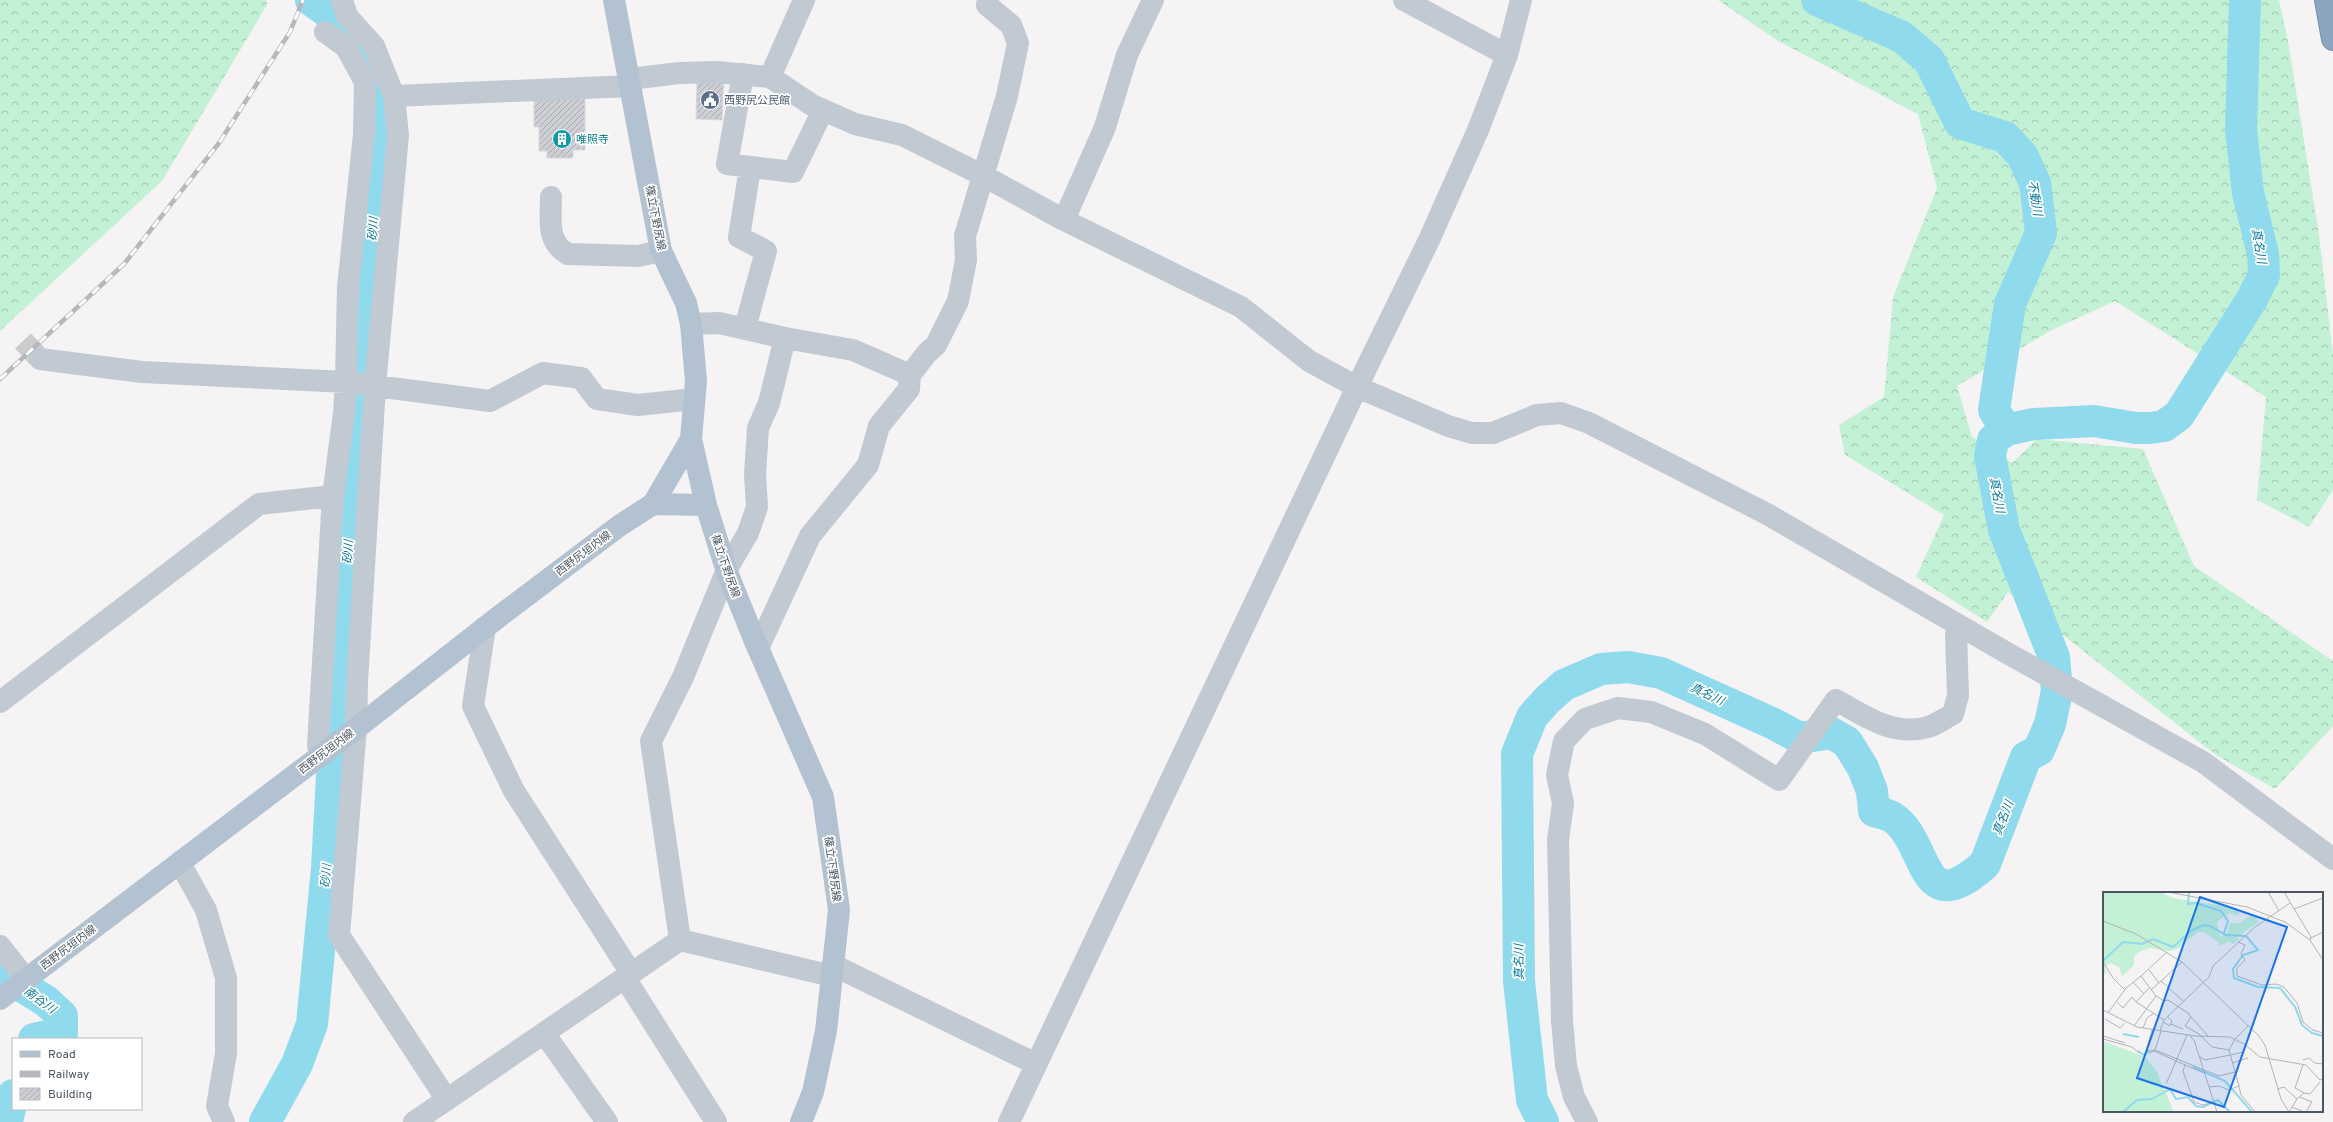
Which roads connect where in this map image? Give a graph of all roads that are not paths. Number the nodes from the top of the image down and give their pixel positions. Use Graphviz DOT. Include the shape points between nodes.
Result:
graph roads {
  1 [pos="342,0"];
  2 [pos="614,0"];
  3 [pos="804,0"];
  4 [pos="988,0"];
  5 [pos="1153,0"];
  6 [pos="1404,0"];
  7 [pos="1521,0"];
  8 [pos="2326,0"];
  9 [pos="324,32"];
  10 [pos="2333,39"];
  11 [pos="1507,56"];
  12 [pos="743,74"];
  13 [pos="770,77"];
  14 [pos="630,83"];
  15 [pos="394,96"];
  16 [pos="823,110"];
  17 [pos="750,168"];
  18 [pos="982,175"];
  19 [pos="551,197"];
  20 [pos="1064,220"];
  21 [pos="661,251"];
  22 [pos="691,324"];
  23 [pos="745,328"];
  24 [pos="785,338"];
  25 [pos="40,359"];
  26 [pos="910,375"];
  27 [pos="361,384"];
  28 [pos="1357,387"];
  29 [pos="694,400"];
  30 [pos="691,439"];
  31 [pos="333,496"];
  32 [pos="653,504"];
  33 [pos="706,505"];
  34 [pos="727,572"];
  35 [pos="1960,626"];
  36 [pos="485,627"];
  37 [pos="758,648"];
  38 [pos="0,702"];
  39 [pos="352,731"];
  40 [pos="323,752"];
  41 [pos="2333,859"];
  42 [pos="181,861"];
  43 [pos="680,940"];
  44 [pos="0,946"];
  45 [pos="832,970"];
  46 [pos="628,976"];
  47 [pos="26,979"];
  48 [pos="0,999"];
  49 [pos="544,1033"];
  50 [pos="1036,1064"];
  51 [pos="447,1100"];
  52 [pos="224,1122"];
  53 [pos="414,1122"];
  54 [pos="606,1122"];
  55 [pos="716,1122"];
  56 [pos="801,1122"];
  57 [pos="1010,1122"];
  58 [pos="1587,1122"];
  1 -- 15 [label="street" via="347,16 374,46"];
  2 -- 14 [label="main road, 篠立下野尻線"];
  3 -- 13 [label="street"];
  4 -- 18 [label="street" via="987,5 1011,25 1018,43 1007,96"];
  5 -- 20 [label="street" via="1127,55 1105,127"];
  6 -- 11 [label="street"];
  7 -- 11 [label="street"];
  8 -- 10 [label="highway"];
  9 -- 27 [label="street" via="346,47 365,82 364,134 348,287"];
  11 -- 28 [label="street" via="1478,130 1429,240"];
  12 -- 13 [label="street"];
  12 -- 14 [label="street" via="679,73"];
  12 -- 17 [label="street" via="727,164"];
  13 -- 16 [label="street"];
  14 -- 15 [label="street"];
  14 -- 21 [label="main road, 篠立下野尻線"];
  15 -- 27 [label="street" via="398,135"];
  16 -- 17 [label="street" via="793,172"];
  16 -- 18 [label="street" via="855,124 902,135"];
  17 -- 23 [label="street" via="739,237 766,251"];
  18 -- 20 [label="street"];
  18 -- 26 [label="street" via="965,236 966,260 958,301 936,345"];
  19 -- 21 [label="street" via="550,232 558,249 568,254 638,256"];
  20 -- 28 [label="street" via="1241,307 1309,362"];
  21 -- 22 [label="main road, 篠立下野尻線" via="686,303"];
  22 -- 23 [label="street" via="719,323"];
  22 -- 29 [label="main road, 篠立下野尻線" via="696,381"];
  23 -- 24 [label="street"];
  24 -- 26 [label="street" via="853,350"];
  24 -- 34 [label="street" via="769,403 758,428 755,474 757,507 748,533"];
  25 -- 27 [label="street" via="142,372"];
  26 -- 37 [label="street" via="909,389 879,426 868,465 810,536"];
  27 -- 29 [label="street" via="490,401 543,372 581,378 597,399 638,405"];
  27 -- 31 [label="street"];
  27 -- 39 [label="street" via="357,682"];
  28 -- 35 [label="street" via="1448,426 1472,433 1493,433 1537,415 1560,413 1589,423 1767,514"];
  28 -- 50 [label="street"];
  29 -- 30 [label="main road, 篠立下野尻線"];
  30 -- 32 [label="main road, 西野尻垣内線"];
  30 -- 33 [label="main road, 篠立下野尻線"];
  31 -- 38 [label="street" via="259,504"];
  31 -- 40 [label="street" via="318,745"];
  32 -- 33 [label="main road"];
  32 -- 36 [label="main road, 西野尻垣内線" via="619,526"];
  33 -- 34 [label="main road, 篠立下野尻線"];
  34 -- 37 [label="main road, 篠立下野尻線"];
  34 -- 43 [label="street" via="683,677 651,741"];
  35 -- 41 [label="street" via="2204,762"];
  35 -- 58 [label="street" via="1956,634 1958,695 1953,714 1928,727 1903,730 1880,725 1836,700 1779,780 1705,734 1651,712 1618,708 1611,710 1585,719 1564,741 1557,775 1563,803 1558,840 1562,1022 1566,1066 1572,1089"];
  36 -- 39 [label="main road, 西野尻垣内線"];
  36 -- 46 [label="street" via="473,706 514,791"];
  37 -- 45 [label="main road, 篠立下野尻線" via="823,797 839,910"];
  39 -- 40 [label="main road, 西野尻垣内線"];
  39 -- 51 [label="street" via="339,935"];
  40 -- 42 [label="main road, 西野尻垣内線"];
  42 -- 47 [label="main road, 西野尻垣内線"];
  42 -- 52 [label="street" via="206,910 226,978 226,1053 217,1106"];
  43 -- 45 [label="street"];
  43 -- 46 [label="street"];
  44 -- 47 [label="street"];
  45 -- 50 [label="street"];
  45 -- 56 [label="main road, 篠立下野尻線" via="826,1031 813,1092"];
  46 -- 49 [label="street"];
  46 -- 55 [label="street"];
  47 -- 48 [label="main road, 西野尻垣内線"];
  49 -- 51 [label="street"];
  49 -- 54 [label="street"];
  50 -- 57 [label="street"];
  51 -- 53 [label="street"];
}
